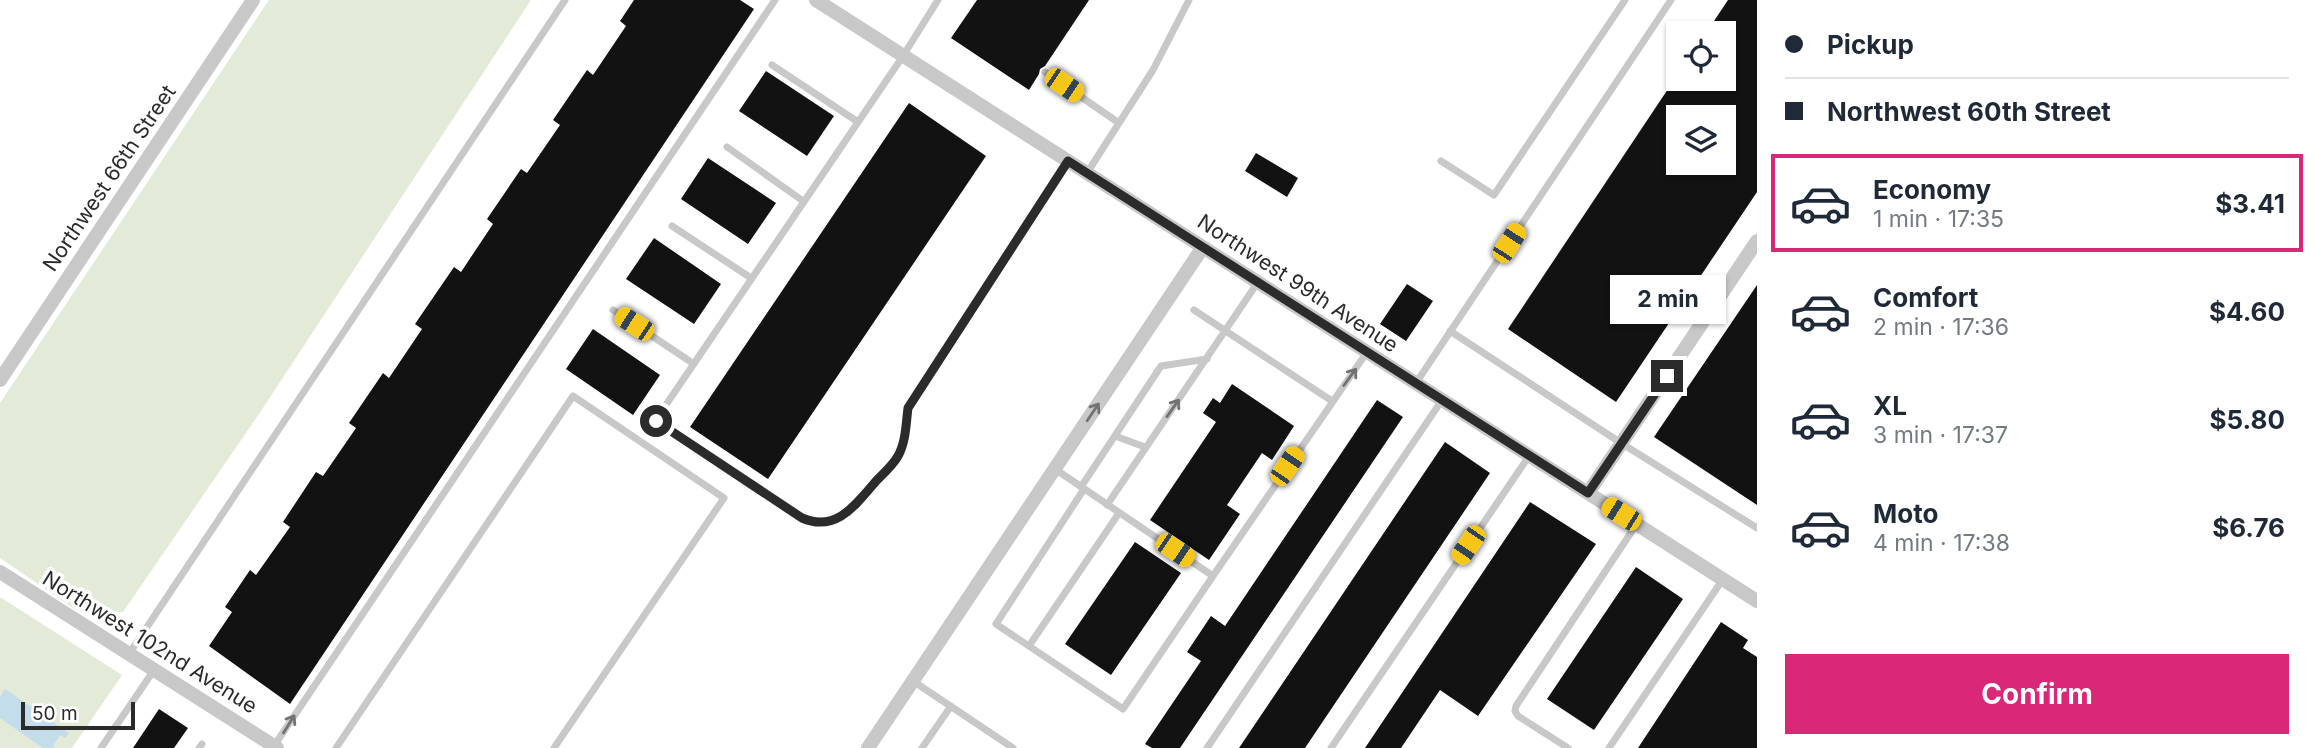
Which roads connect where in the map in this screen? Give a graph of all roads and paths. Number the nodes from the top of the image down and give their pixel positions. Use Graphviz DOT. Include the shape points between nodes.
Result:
graph roads {
  1 [pos="253,0"];
  2 [pos="565,0"];
  3 [pos="775,0"];
  4 [pos="816,0"];
  5 [pos="939,0"];
  6 [pos="1189,0"];
  7 [pos="1625,0"];
  8 [pos="1671,0"];
  9 [pos="903,56"];
  10 [pos="772,65"];
  11 [pos="1045,72"];
  12 [pos="858,122"];
  13 [pos="1119,123"];
  14 [pos="727,147"];
  15 [pos="1068,161"];
  16 [pos="1441,161"];
  17 [pos="1087,173"];
  18 [pos="803,201"];
  19 [pos="672,226"];
  20 [pos="1757,241"];
  21 [pos="1203,247"];
  22 [pos="751,278"];
  23 [pos="1258,282"];
  24 [pos="613,310"];
  25 [pos="1194,310"];
  26 [pos="1226,330"];
  27 [pos="1451,331"];
  28 [pos="1367,352"];
  29 [pos="1207,359"];
  30 [pos="694,364"];
  31 [pos="0,380"];
  32 [pos="1416,383"];
  33 [pos="1442,400"];
  34 [pos="1332,401"];
  35 [pos="1115,436"];
  36 [pos="1621,443"];
  37 [pos="1145,447"];
  38 [pos="1529,455"];
  39 [pos="1055,469"];
  40 [pos="1082,488"];
  41 [pos="1588,493"];
  42 [pos="1107,505"];
  43 [pos="1119,513"];
  44 [pos="1637,524"];
  45 [pos="1757,528"];
  46 [pos="0,572"];
  47 [pos="1213,576"];
  48 [pos="1723,579"];
  49 [pos="1757,601"];
  50 [pos="1029,646"];
  51 [pos="128,654"];
  52 [pos="155,670"];
  53 [pos="913,681"];
  54 [pos="951,706"];
  55 [pos="276,747"];
  56 [pos="102,748"];
  57 [pos="336,748"];
  58 [pos="554,748"];
  59 [pos="868,748"];
  60 [pos="922,748"];
  61 [pos="1013,748"];
  62 [pos="1206,748"];
  63 [pos="1331,748"];
  64 [pos="1568,748"];
  65 [pos="1609,748"];
  1 -- 31 [label="street, Northwest 66th Street"];
  2 -- 51 [label="lane"];
  55 -- 3 [label="lane, one-way"];
  4 -- 9 [label="street, Northwest 99th Avenue"];
  5 -- 9 [label="lane"];
  6 -- 13 [label="lane"];
  7 -- 16 [label="lane" via="1494,195"];
  8 -- 27 [label="lane"];
  9 -- 12 [label="lane"];
  9 -- 15 [label="street, Northwest 99th Avenue"];
  10 -- 12 [label="lane"];
  11 -- 13 [label="lane"];
  12 -- 18 [label="lane"];
  13 -- 17 [label="lane"];
  14 -- 18 [label="lane"];
  15 -- 17 [label="street, Northwest 99th Avenue"];
  15 -- 30 [label="lane" via="908,408 898,456 850,511 816,524 802,518 656,421"];
  17 -- 21 [label="street, Northwest 99th Avenue"];
  18 -- 22 [label="lane"];
  19 -- 22 [label="lane"];
  20 -- 36 [label="street"];
  21 -- 23 [label="street, Northwest 99th Avenue"];
  39 -- 21 [label="street, one-way"];
  22 -- 30 [label="lane"];
  23 -- 26 [label="lane"];
  23 -- 28 [label="street, Northwest 99th Avenue"];
  24 -- 30 [label="lane"];
  25 -- 26 [label="lane"];
  26 -- 29 [label="lane"];
  26 -- 34 [label="lane"];
  27 -- 32 [label="lane"];
  27 -- 36 [label="lane"];
  28 -- 32 [label="street, Northwest 99th Avenue"];
  34 -- 28 [label="lane, one-way"];
  29 -- 35 [label="lane" via="1161,366"];
  37 -- 29 [label="lane, one-way"];
  32 -- 33 [label="street, Northwest 99th Avenue"];
  33 -- 38 [label="street, Northwest 99th Avenue"];
  33 -- 62 [label="lane"];
  34 -- 47 [label="lane"];
  35 -- 37 [label="lane"];
  35 -- 40 [label="lane"];
  36 -- 41 [label="street"];
  36 -- 45 [label="lane"];
  37 -- 42 [label="lane"];
  38 -- 41 [label="street, Northwest 99th Avenue"];
  38 -- 63 [label="lane"];
  39 -- 40 [label="lane"];
  39 -- 53 [label="street"];
  40 -- 42 [label="lane"];
  40 -- 50 [label="lane" via="996,624"];
  41 -- 44 [label="street, Northwest 99th Avenue"];
  42 -- 43 [label="lane"];
  43 -- 47 [label="lane"];
  43 -- 50 [label="lane"];
  44 -- 48 [label="street, Northwest 99th Avenue"];
  44 -- 64 [label="lane" via="1516,706 1518,716"];
  46 -- 51 [label="street, Northwest 102nd Avenue"];
  47 -- 50 [label="lane" via="1123,709"];
  48 -- 49 [label="street, Northwest 99th Avenue"];
  48 -- 65 [label="lane"];
  51 -- 52 [label="street, Northwest 102nd Avenue"];
  52 -- 55 [label="street, Northwest 102nd Avenue"];
  52 -- 56 [label="lane"];
  53 -- 54 [label="lane"];
  53 -- 59 [label="street"];
  54 -- 60 [label="lane"];
  54 -- 61 [label="lane"];
  57 -- 58 [label="lane" via="573,396 724,498"];
}
